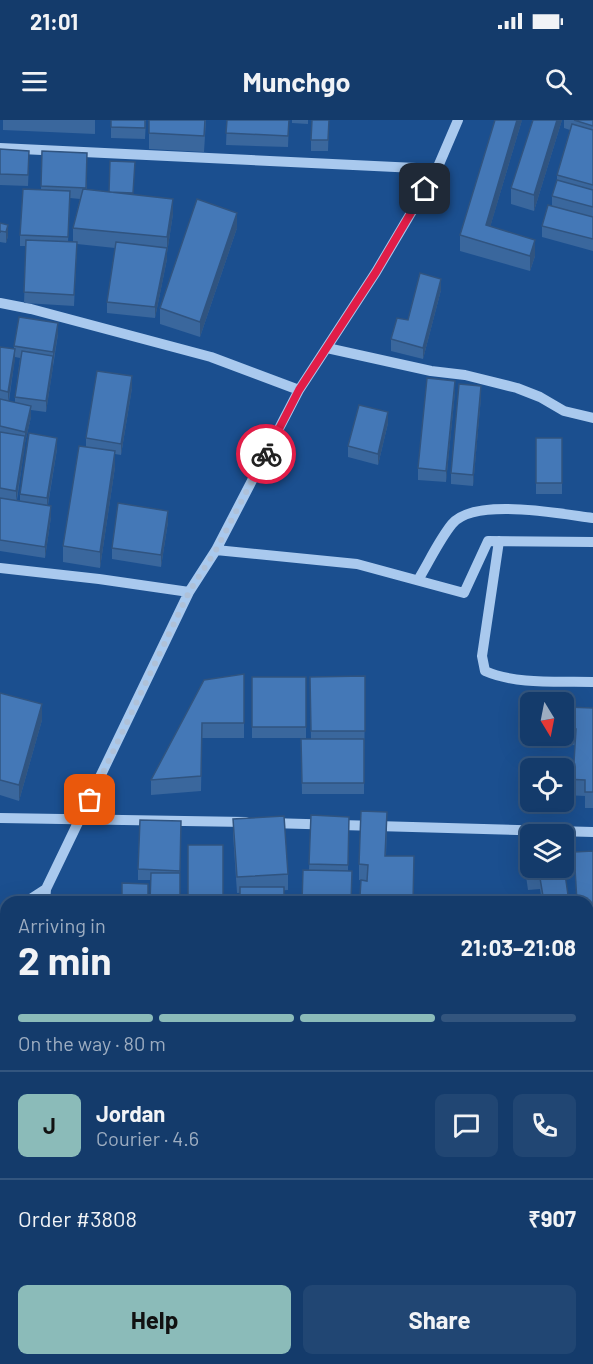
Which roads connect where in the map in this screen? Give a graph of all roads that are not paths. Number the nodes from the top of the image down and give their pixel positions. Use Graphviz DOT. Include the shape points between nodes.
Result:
graph roads {
  1 [pos="458,120"];
  2 [pos="0,148"];
  3 [pos="437,169"];
  4 [pos="0,303"];
  5 [pos="327,348"];
  6 [pos="299,390"];
  7 [pos="593,417"];
  8 [pos="593,518"];
  9 [pos="499,541"];
  10 [pos="593,542"];
  11 [pos="216,550"];
  12 [pos="0,568"];
  13 [pos="418,580"];
  14 [pos="189,592"];
  15 [pos="593,682"];
  16 [pos="0,818"];
  17 [pos="80,818"];
  18 [pos="593,832"];
  19 [pos="46,890"];
  20 [pos="36,896"];
  21 [pos="46,896"];
  1 -- 3 [label="street"];
  2 -- 3 [label="street"];
  3 -- 5 [label="street"];
  4 -- 6 [label="street" via="211,357"];
  5 -- 6 [label="street"];
  5 -- 7 [label="street" via="517,388 564,411"];
  6 -- 11 [label="street"];
  8 -- 13 [label="street" via="498,508 477,511 454,522"];
  9 -- 10 [label="street"];
  9 -- 13 [label="street" via="489,541 464,593"];
  9 -- 15 [label="street" via="482,656 485,671 516,680"];
  11 -- 13 [label="street" via="357,564"];
  11 -- 14 [label="street"];
  12 -- 14 [label="street"];
  14 -- 17 [label="street"];
  16 -- 17 [label="street"];
  17 -- 18 [label="street"];
  17 -- 19 [label="street"];
  19 -- 20 [label="street"];
  19 -- 21 [label="street"];
}
